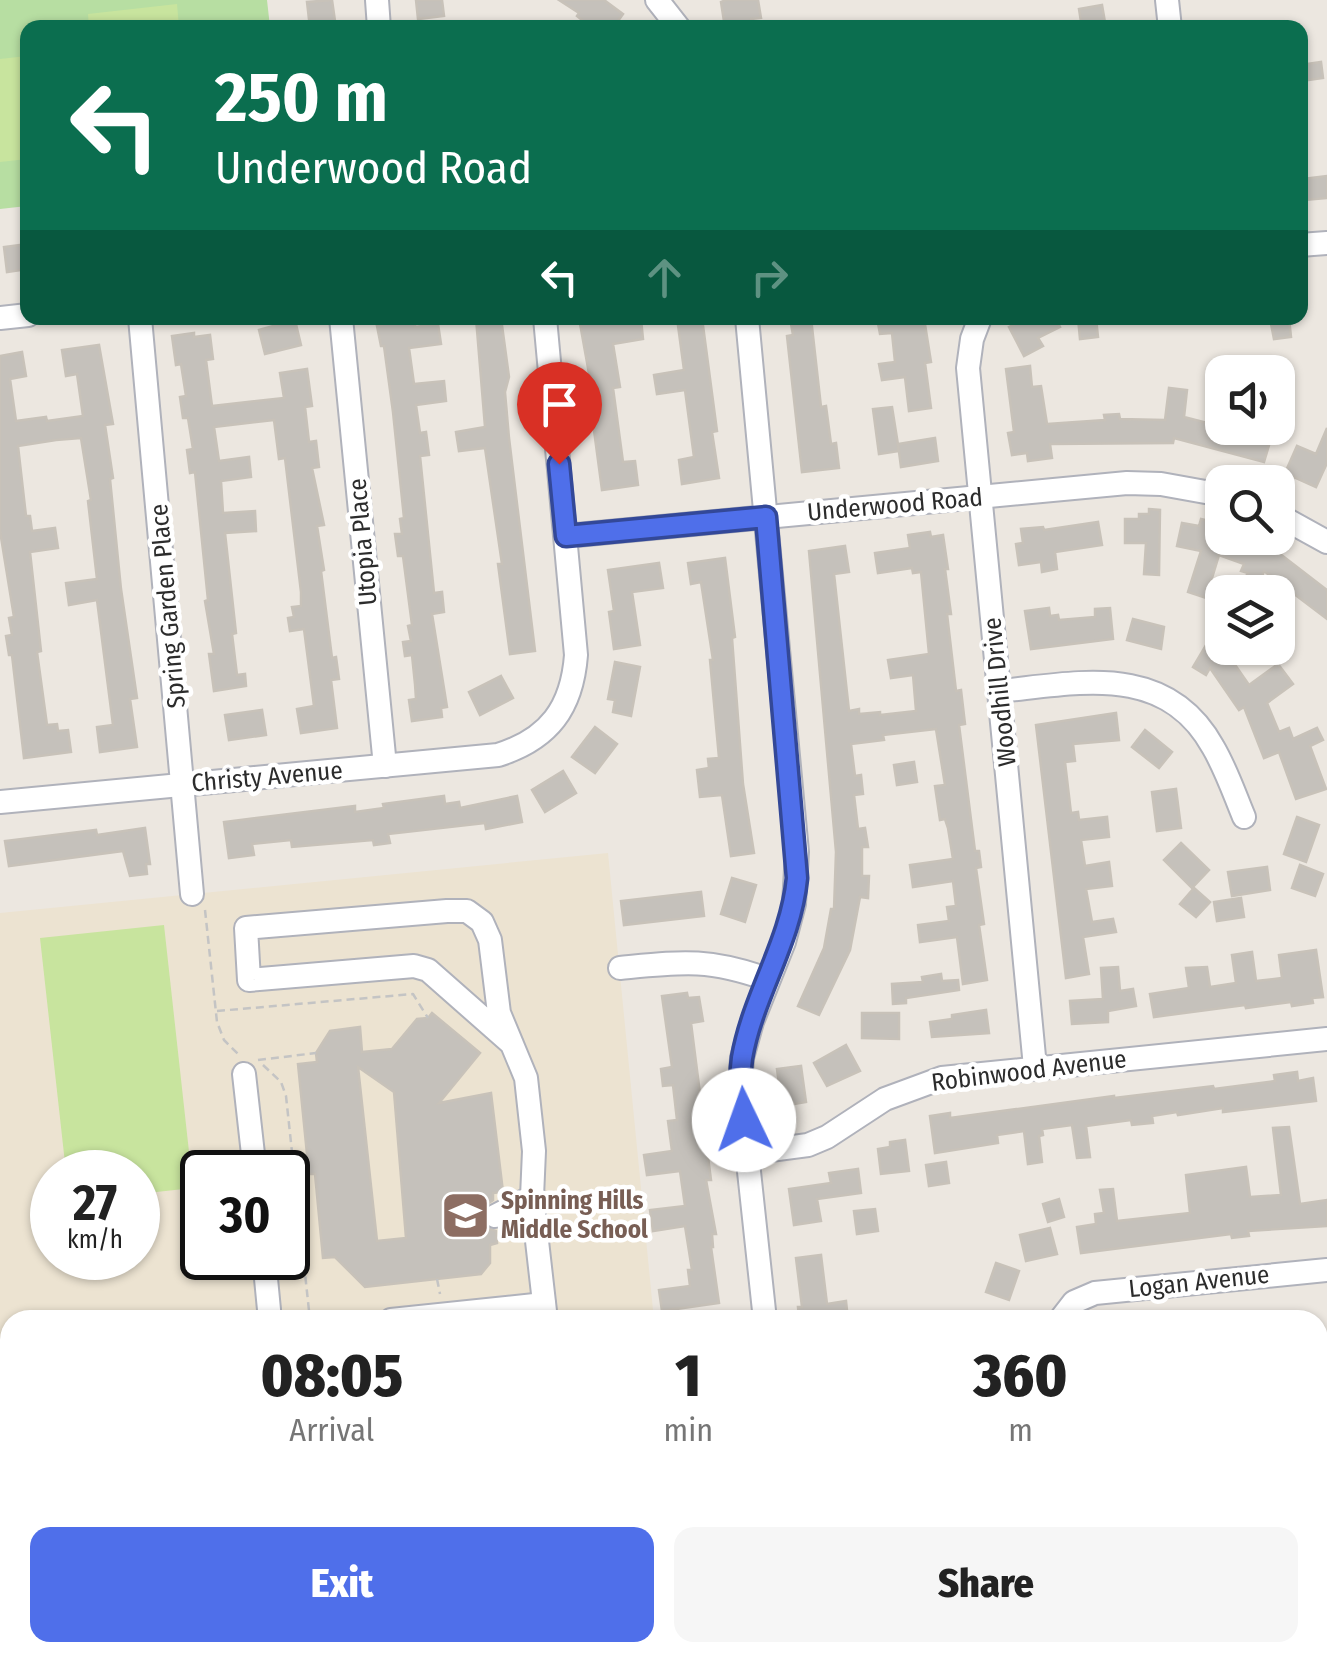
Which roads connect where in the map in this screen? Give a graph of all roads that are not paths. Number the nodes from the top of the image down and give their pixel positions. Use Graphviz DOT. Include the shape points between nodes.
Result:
graph roads {
  1 [pos="657,0"];
  2 [pos="673,20"];
  3 [pos="141,325"];
  4 [pos="342,325"];
  5 [pos="546,325"];
  6 [pos="749,325"];
  7 [pos="977,325"];
  8 [pos="1205,492"];
  9 [pos="980,497"];
  10 [pos="766,517"];
  11 [pos="1295,524"];
  12 [pos="566,536"];
  13 [pos="1327,542"];
  14 [pos="1000,690"];
  15 [pos="385,766"];
  16 [pos="183,785"];
  17 [pos="0,802"];
  18 [pos="1244,817"];
  19 [pos="192,894"];
  20 [pos="620,968"];
  21 [pos="767,979"];
  22 [pos="1327,1039"];
  23 [pos="512,1044"];
  24 [pos="250,1067"];
  25 [pos="1035,1067"];
  26 [pos="254,1150"];
  27 [pos="747,1153"];
  28 [pos="532,1197"];
  29 [pos="495,1216"];
  30 [pos="1327,1270"];
  31 [pos="266,1280"];
  32 [pos="269,1310"];
  33 [pos="545,1310"];
  34 [pos="764,1310"];
  35 [pos="1069,1310"];
  1 -- 2 [label="street"];
  3 -- 16 [label="street, Spring Garden Place"];
  4 -- 15 [label="street, Utopia Place"];
  5 -- 12 [label="street"];
  6 -- 10 [label="street"];
  7 -- 9 [label="street, Woodhill Drive" via="968,368"];
  8 -- 9 [label="street, Underwood Road" via="1127,483"];
  9 -- 10 [label="street, Underwood Road"];
  9 -- 14 [label="street, Woodhill Drive"];
  10 -- 12 [label="street, Underwood Road"];
  10 -- 21 [label="street" via="797,865 788,930"];
  11 -- 13 [label="street"];
  12 -- 15 [label="street, Christy Avenue" via="576,656 561,711 532,741 498,755"];
  14 -- 18 [label="street" via="1104,681 1161,696 1184,710 1212,744"];
  14 -- 25 [label="street, Woodhill Drive"];
  15 -- 16 [label="street, Christy Avenue"];
  16 -- 17 [label="street, Christy Avenue"];
  16 -- 19 [label="street, Spring Garden Place"];
  20 -- 21 [label="street" via="705,962"];
  21 -- 27 [label="street" via="742,1058"];
  22 -- 25 [label="street, Robinwood Avenue"];
  23 -- 23 [label="street" via="499,1013 490,940 467,911 246,928 249,980 414,966 428,970"];
  23 -- 28 [label="street" via="526,1078"];
  24 -- 26 [label="street"];
  25 -- 27 [label="street, Robinwood Avenue" via="917,1085 818,1141"];
  27 -- 34 [label="street"];
  28 -- 29 [label="street"];
  28 -- 33 [label="street"];
  30 -- 35 [label="street, Logan Avenue" via="1095,1293"];
  31 -- 32 [label="street"];
}
